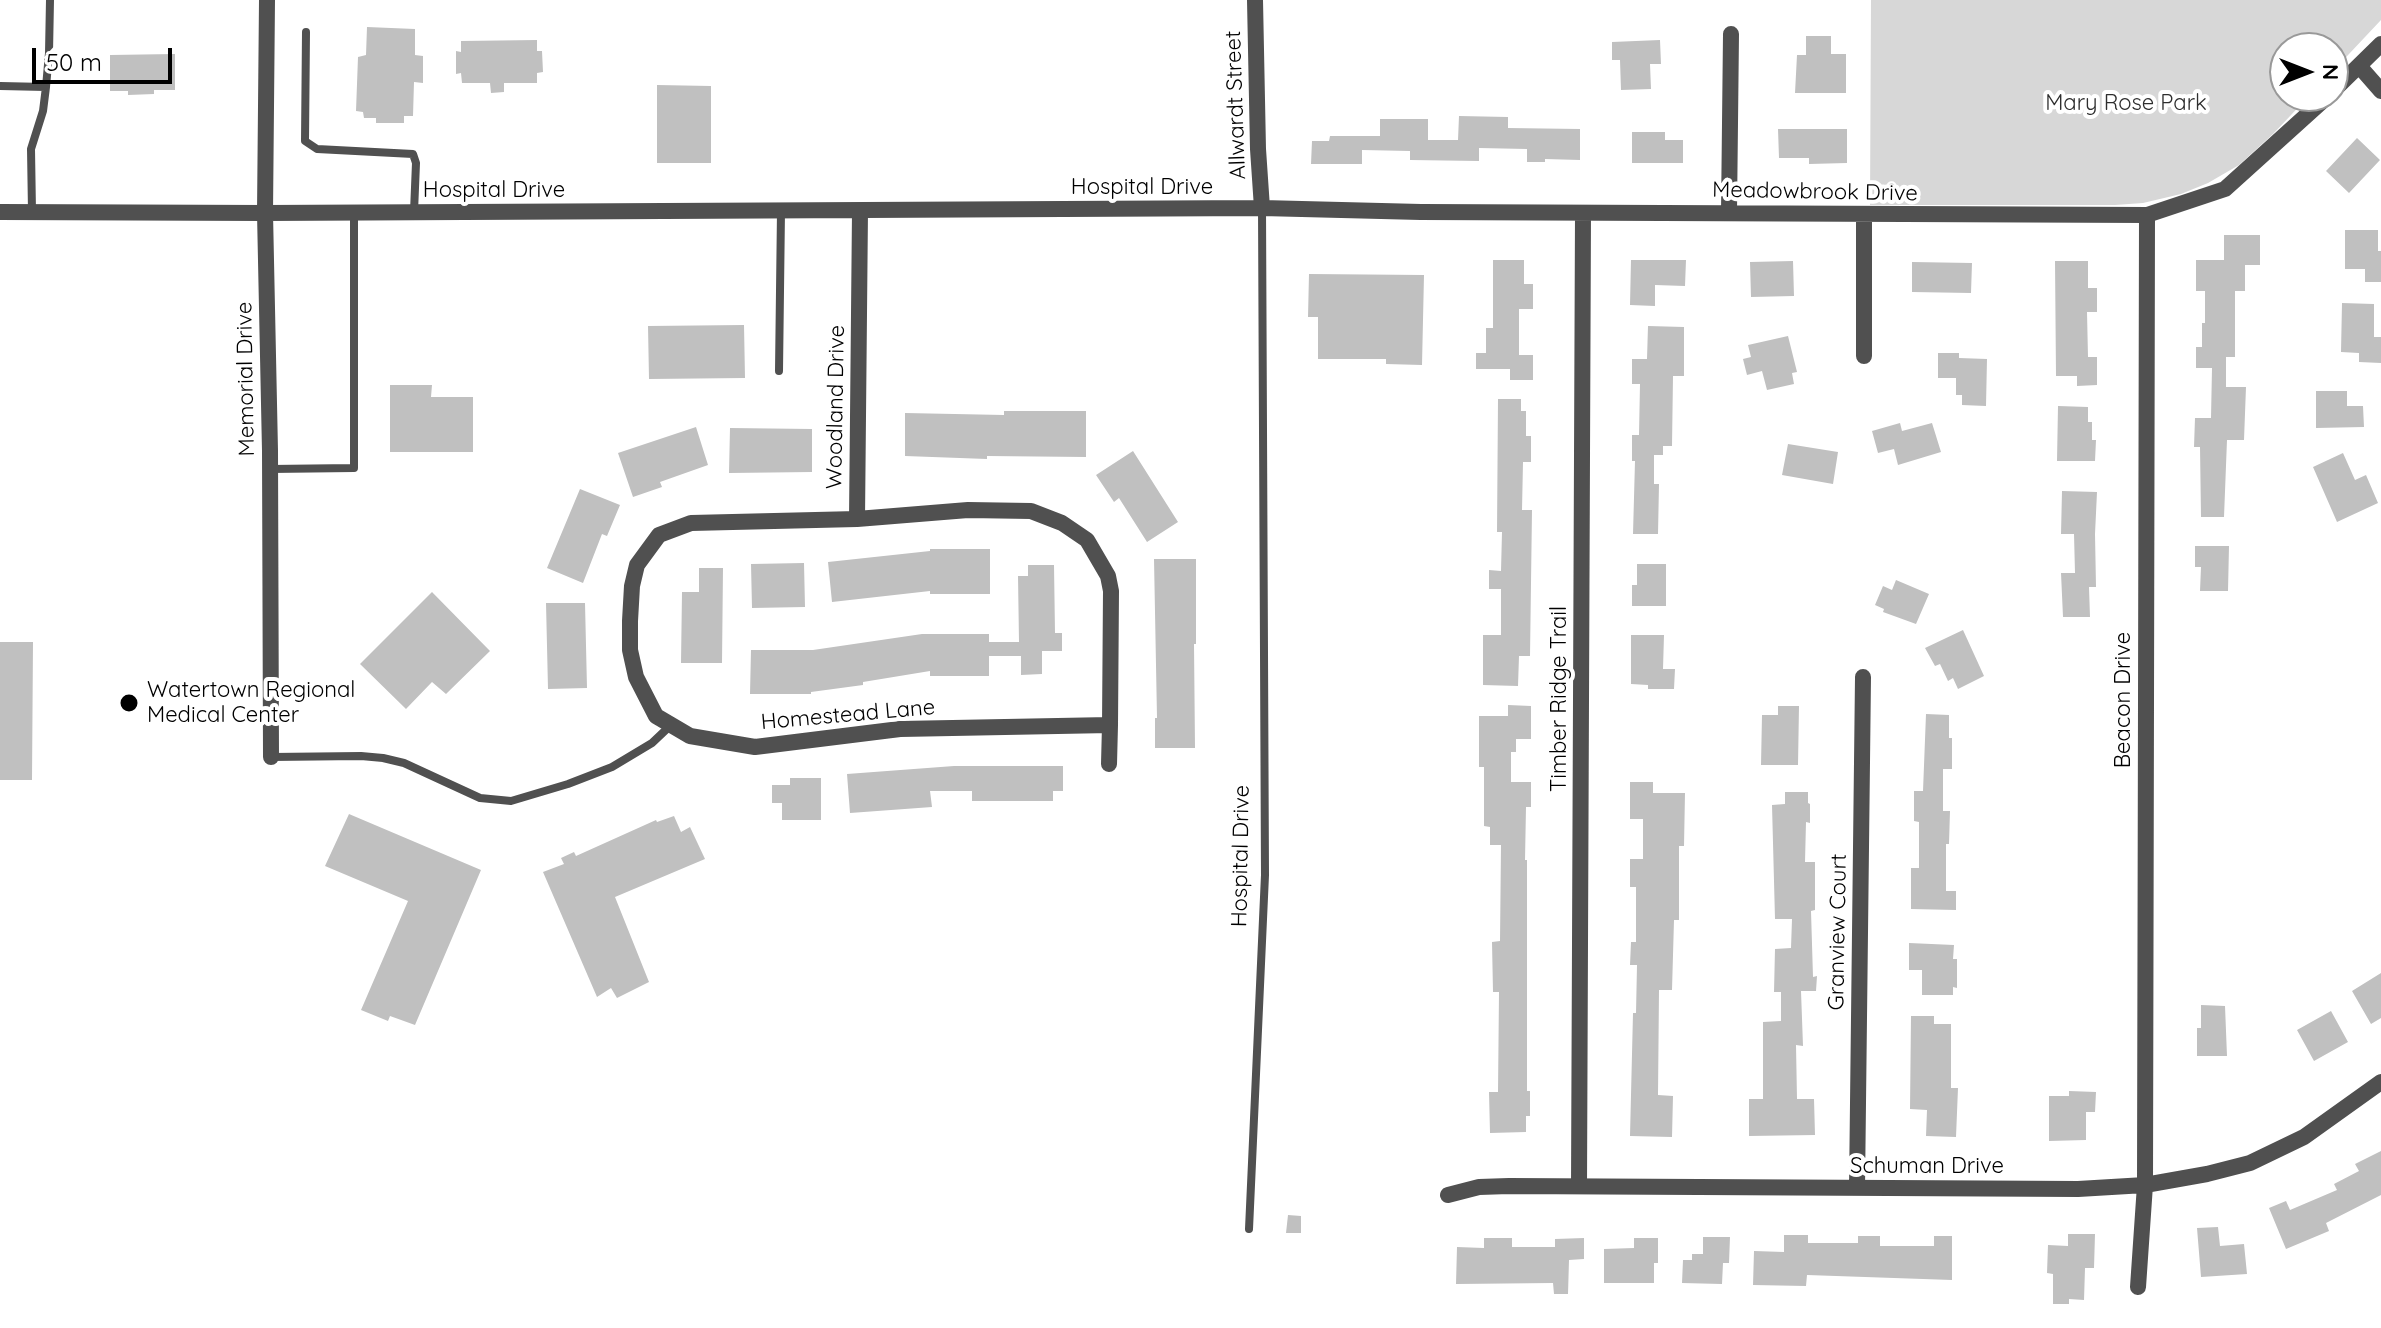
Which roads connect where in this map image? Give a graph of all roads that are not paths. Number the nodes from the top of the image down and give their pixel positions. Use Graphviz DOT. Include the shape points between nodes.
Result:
graph roads {
  1 [pos="50,0"];
  2 [pos="267,0"];
  3 [pos="1255,0"];
  4 [pos="306,32"];
  5 [pos="1731,34"];
  6 [pos="2381,44"];
  7 [pos="2360,67"];
  8 [pos="2349,77"];
  9 [pos="0,86"];
  10 [pos="46,87"];
  11 [pos="2381,91"];
  12 [pos="2310,112"];
  13 [pos="1262,208"];
  14 [pos="781,211"];
  15 [pos="860,211"];
  16 [pos="0,212"];
  17 [pos="32,212"];
  18 [pos="354,212"];
  19 [pos="414,212"];
  20 [pos="1729,212"];
  21 [pos="265,213"];
  22 [pos="1583,213"];
  23 [pos="1864,215"];
  24 [pos="2147,215"];
  25 [pos="1864,356"];
  26 [pos="779,371"];
  27 [pos="270,469"];
  28 [pos="857,519"];
  29 [pos="1863,677"];
  30 [pos="671,725"];
  31 [pos="1110,725"];
  32 [pos="271,757"];
  33 [pos="1109,764"];
  34 [pos="2381,1082"];
  35 [pos="1579,1185"];
  36 [pos="2145,1185"];
  37 [pos="1857,1188"];
  38 [pos="1448,1195"];
  39 [pos="1249,1229"];
  40 [pos="2138,1287"];
  1 -- 10 [label="lane"];
  2 -- 21 [label="street, Memorial Drive"];
  3 -- 13 [label="street, Allwardt Street"];
  4 -- 19 [label="lane" via="305,141 317,149 413,154"];
  5 -- 20 [label="street"];
  6 -- 7 [label="street"];
  7 -- 8 [label="street"];
  7 -- 11 [label="street"];
  9 -- 10 [label="lane"];
  10 -- 17 [label="lane" via="31,149"];
  12 -- 24 [label="street, Meadowbrook Drive" via="2225,189"];
  13 -- 15 [label="street, Hospital Drive"];
  13 -- 22 [label="street, Meadowbrook Drive"];
  13 -- 39 [label="lane, Hospital Drive" via="1265,860"];
  14 -- 15 [label="street, Hospital Drive"];
  14 -- 19 [label="street, Hospital Drive"];
  14 -- 26 [label="lane"];
  15 -- 28 [label="street, Woodland Drive"];
  16 -- 17 [label="street, Hospital Drive"];
  17 -- 21 [label="street, Hospital Drive"];
  18 -- 19 [label="street, Hospital Drive"];
  18 -- 21 [label="street, Hospital Drive"];
  18 -- 27 [label="lane" via="354,468"];
  20 -- 22 [label="street, Meadowbrook Drive"];
  20 -- 23 [label="street, Meadowbrook Drive"];
  21 -- 27 [label="street, Memorial Drive"];
  22 -- 35 [label="street, Timber Ridge Trail"];
  23 -- 24 [label="street, Meadowbrook Drive"];
  23 -- 25 [label="street"];
  24 -- 36 [label="street, Beacon Drive"];
  27 -- 32 [label="street, Memorial Drive"];
  28 -- 30 [label="street, Homestead Lane" via="691,523 659,535 637,565 630,650 645,697 656,716"];
  28 -- 31 [label="street, Woodland Drive" via="1031,511 1087,540 1102,562 1111,591"];
  29 -- 37 [label="street, Granview Court"];
  30 -- 31 [label="street, Homestead Lane" via="690,736 755,747 900,729"];
  30 -- 32 [label="lane" via="612,767 511,801 480,798 383,758"];
  31 -- 33 [label="street, Woodland Drive"];
  34 -- 36 [label="street, Schuman Drive" via="2304,1137 2250,1163"];
  35 -- 37 [label="street, Schuman Drive"];
  35 -- 38 [label="street, Schuman Drive" via="1479,1187"];
  36 -- 37 [label="street, Schuman Drive"];
  36 -- 40 [label="street, Beacon Drive"];
}
